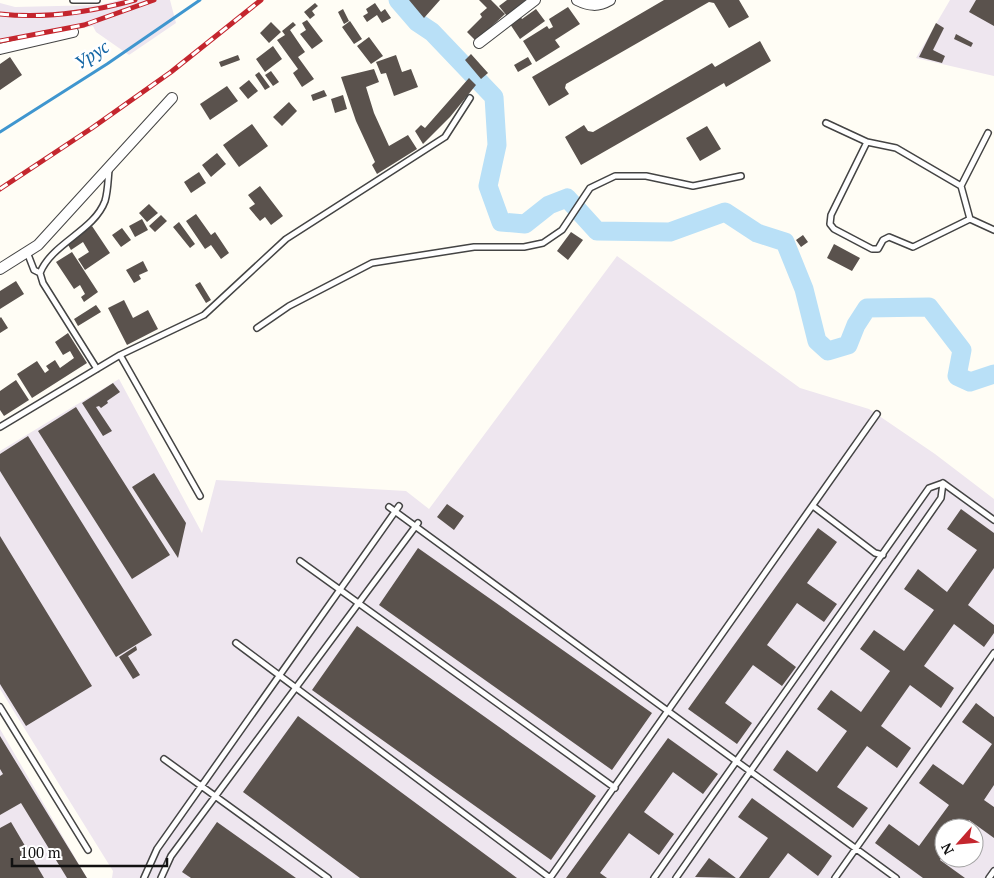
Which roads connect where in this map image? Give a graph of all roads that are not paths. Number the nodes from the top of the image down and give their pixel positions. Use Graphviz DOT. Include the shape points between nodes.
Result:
graph roads {
  1 [pos="73,0"];
  2 [pos="97,0"];
  3 [pos="535,0"];
  4 [pos="577,0"];
  5 [pos="610,0"];
  6 [pos="74,32"];
  7 [pos="479,43"];
  8 [pos="0,49"];
  9 [pos="172,98"];
  10 [pos="470,98"];
  11 [pos="826,123"];
  12 [pos="988,133"];
  13 [pos="867,142"];
  14 [pos="110,166"];
  15 [pos="741,176"];
  16 [pos="961,186"];
  17 [pos="970,219"];
  18 [pos="994,230"];
  19 [pos="27,252"];
  20 [pos="0,269"];
  21 [pos="40,272"];
  22 [pos="257,328"];
  23 [pos="120,355"];
  24 [pos="97,369"];
  25 [pos="877,414"];
  26 [pos="0,427"];
  27 [pos="944,483"];
  28 [pos="200,496"];
  29 [pos="400,506"];
  30 [pos="813,506"];
  31 [pos="389,507"];
  32 [pos="395,512"];
  33 [pos="994,520"];
  34 [pos="417,525"];
  35 [pos="883,555"];
  36 [pos="300,561"];
  37 [pos="340,590"];
  38 [pos="359,603"];
  39 [pos="236,643"];
  40 [pos="994,653"];
  41 [pos="280,675"];
  42 [pos="296,687"];
  43 [pos="0,707"];
  44 [pos="669,711"];
  45 [pos="164,759"];
  46 [pos="735,762"];
  47 [pos="750,772"];
  48 [pos="202,786"];
  49 [pos="615,788"];
  50 [pos="216,796"];
  51 [pos="88,850"];
  52 [pos="856,850"];
  53 [pos="994,871"];
  54 [pos="145,878"];
  55 [pos="160,878"];
  56 [pos="328,878"];
  57 [pos="550,878"];
  58 [pos="654,878"];
  59 [pos="676,878"];
  60 [pos="835,878"];
  61 [pos="896,878"];
  62 [pos="989,878"];
  1 -- 2 [label="lane"];
  3 -- 7 [label="street"];
  4 -- 5 [label="street" via="587,6"];
  6 -- 8 [label="street"];
  9 -- 14 [label="street"];
  10 -- 23 [label="lane" via="445,137 286,239 204,315"];
  11 -- 13 [label="lane"];
  12 -- 16 [label="lane"];
  13 -- 16 [label="lane" via="896,148"];
  13 -- 17 [label="lane" via="831,216 830,224 834,229 872,249 878,249 889,236 913,247"];
  14 -- 19 [label="street" via="38,245"];
  14 -- 21 [label="lane" via="105,200 96,217 68,240"];
  15 -- 22 [label="lane" via="693,186 646,176 615,176 590,188 562,230 543,244 474,247 372,263 289,306"];
  16 -- 17 [label="lane"];
  17 -- 18 [label="lane"];
  19 -- 20 [label="street"];
  19 -- 21 [label="lane" via="34,270"];
  21 -- 24 [label="lane" via="43,283"];
  23 -- 24 [label="lane"];
  23 -- 28 [label="lane"];
  24 -- 26 [label="lane"];
  25 -- 30 [label="lane"];
  27 -- 33 [label="lane"];
  27 -- 35 [label="lane" via="929,488"];
  27 -- 47 [label="lane" via="941,498"];
  29 -- 32 [label="lane"];
  30 -- 35 [label="lane" via="875,553"];
  30 -- 44 [label="lane"];
  31 -- 32 [label="lane"];
  32 -- 34 [label="lane"];
  32 -- 37 [label="lane"];
  34 -- 38 [label="lane"];
  34 -- 44 [label="lane"];
  35 -- 46 [label="lane"];
  36 -- 37 [label="lane"];
  37 -- 38 [label="lane"];
  37 -- 41 [label="lane"];
  38 -- 42 [label="lane"];
  38 -- 49 [label="lane"];
  39 -- 41 [label="lane"];
  40 -- 52 [label="lane"];
  41 -- 42 [label="lane"];
  41 -- 48 [label="lane"];
  42 -- 50 [label="lane"];
  42 -- 57 [label="lane"];
  43 -- 51 [label="lane"];
  44 -- 46 [label="lane"];
  44 -- 49 [label="lane"];
  45 -- 48 [label="lane"];
  46 -- 47 [label="lane"];
  46 -- 58 [label="lane"];
  47 -- 52 [label="lane"];
  47 -- 59 [label="lane"];
  48 -- 50 [label="lane"];
  48 -- 54 [label="lane" via="157,849"];
  49 -- 57 [label="lane"];
  50 -- 55 [label="lane" via="171,856"];
  50 -- 56 [label="lane"];
  52 -- 60 [label="lane"];
  52 -- 61 [label="lane"];
  53 -- 62 [label="lane"];
}
